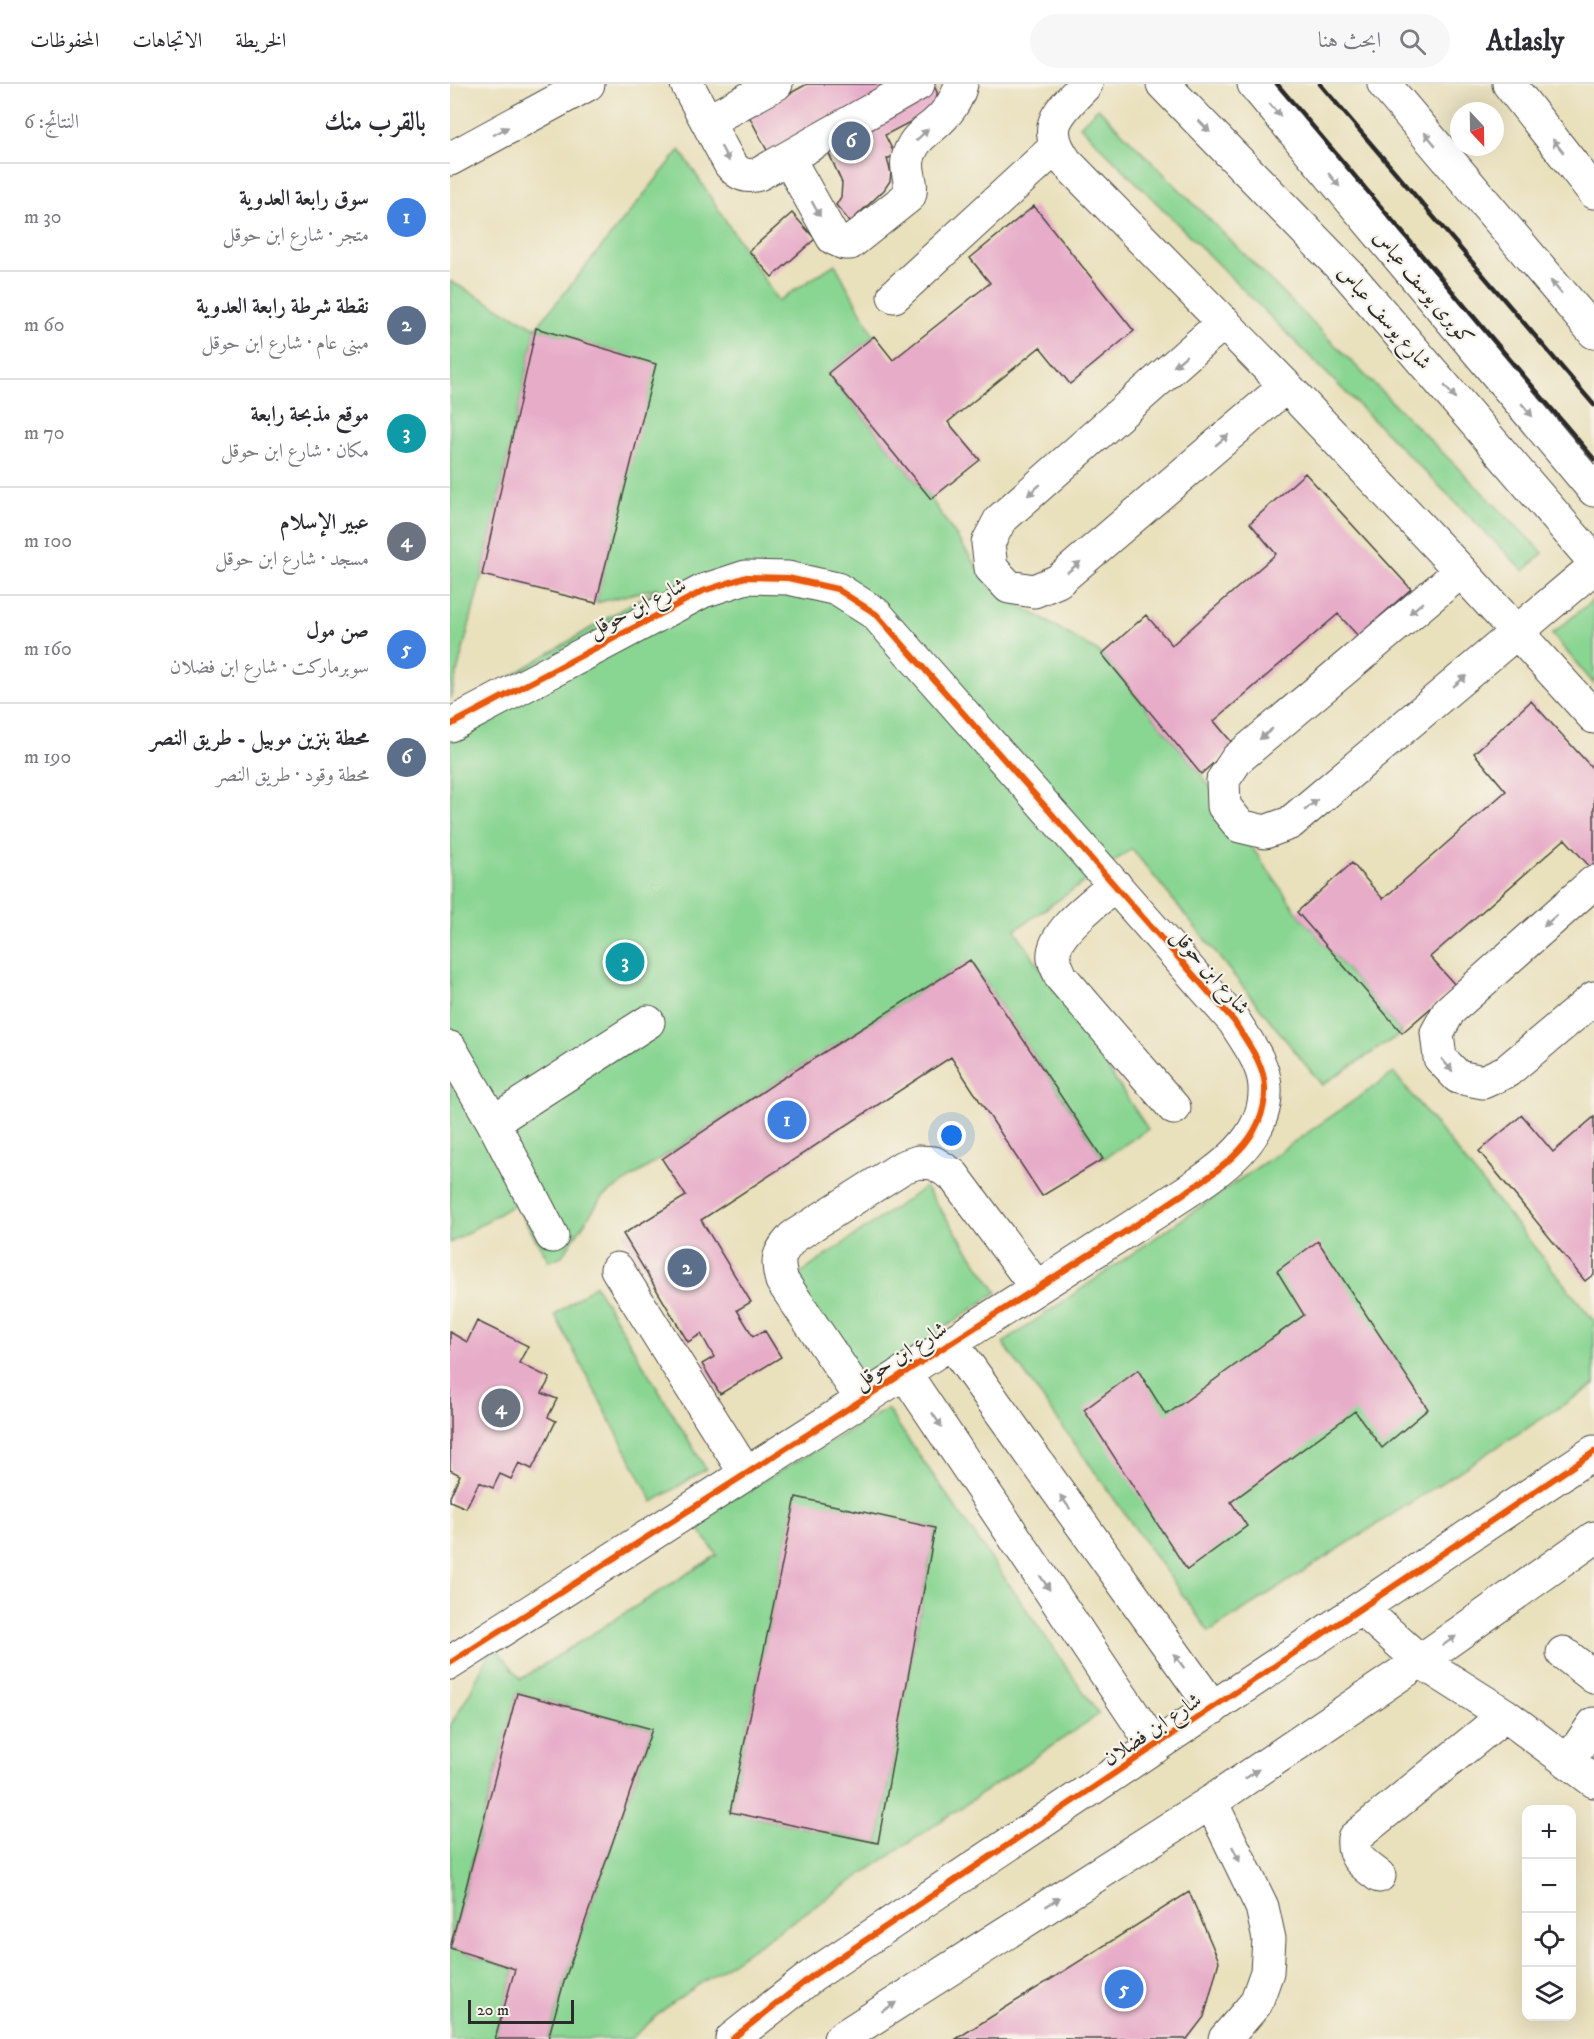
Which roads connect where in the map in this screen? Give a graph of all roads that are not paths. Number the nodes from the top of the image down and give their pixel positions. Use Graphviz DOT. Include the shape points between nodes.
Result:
graph roads {
  1 [pos="588,84"];
  2 [pos="687,84"];
  3 [pos="775,84"];
  4 [pos="918,84"];
  5 [pos="961,84"];
  6 [pos="1086,84"];
  7 [pos="1163,84"];
  8 [pos="1254,84"];
  9 [pos="1384,84"];
  10 [pos="1509,84"];
  11 [pos="708,121"];
  12 [pos="1056,147"];
  13 [pos="788,158"];
  14 [pos="450,159"];
  15 [pos="1594,192"];
  16 [pos="894,296"];
  17 [pos="1224,322"];
  18 [pos="1594,332"];
  19 [pos="1286,386"];
  20 [pos="1594,490"];
  21 [pos="1594,561"];
  22 [pos="1594,567"];
  23 [pos="1461,571"];
  24 [pos="1516,634"];
  25 [pos="1594,717"];
  26 [pos="450,725"];
  27 [pos="1594,882"];
  28 [pos="1114,885"];
  29 [pos="1594,998"];
  30 [pos="648,1022"];
  31 [pos="450,1048"];
  32 [pos="1174,1108"];
  33 [pos="494,1122"];
  34 [pos="552,1236"];
  35 [pos="617,1269"];
  36 [pos="1036,1287"];
  37 [pos="951,1342"];
  38 [pos="904,1372"];
  39 [pos="862,1399"];
  40 [pos="1594,1452"];
  41 [pos="746,1474"];
  42 [pos="1592,1542"];
  43 [pos="1362,1609"];
  44 [pos="1563,1653"];
  45 [pos="1420,1661"];
  46 [pos="450,1663"];
  47 [pos="1594,1677"];
  48 [pos="1213,1708"];
  49 [pos="1505,1715"];
  50 [pos="1594,1724"];
  51 [pos="1155,1747"];
  52 [pos="1568,1762"];
  53 [pos="1594,1781"];
  54 [pos="1210,1802"];
  55 [pos="1379,1876"];
  56 [pos="852,2036"];
  57 [pos="732,2039"];
  58 [pos="1225,2039"];
  14 -- 1 [label="main road, one-way"];
  2 -- 11 [label="main road"];
  3 -- 11 [label="main road"];
  4 -- 13 [label="main road"];
  13 -- 5 [label="main road, one-way" via="833,238 850,243 909,196 907,166 914,143 945,115"];
  6 -- 12 [label="main road" via="1055,123"];
  7 -- 21 [label="main road, شارع يوسف عباس, one-way" via="1348,274"];
  8 -- 20 [label="main road, كوبرى يوسف عباس, one-way"];
  18 -- 9 [label="main road, one-way"];
  15 -- 10 [label="main road, one-way"];
  11 -- 13 [label="main road, one-way" via="730,164 742,175 759,174"];
  12 -- 16 [label="main road"];
  12 -- 17 [label="main road" via="1066,162"];
  17 -- 19 [label="main road"];
  17 -- 19 [label="main road, one-way" via="1000,520 988,543 991,568 1009,587 1034,591 1058,581"];
  19 -- 23 [label="main road"];
  22 -- 24 [label="main road"];
  23 -- 24 [label="main road"];
  23 -- 24 [label="main road, one-way" via="1237,759 1223,780 1224,806 1240,826 1265,832 1290,823"];
  24 -- 25 [label="main road"];
  26 -- 28 [label="main road, شارع ابن حوقل" via="703,591 746,577 788,578 837,589 876,614"];
  27 -- 29 [label="main road, one-way" via="1449,1011 1437,1033 1440,1058 1458,1077 1483,1082 1507,1071"];
  28 -- 32 [label="main road" via="1058,939 1054,958 1061,977"];
  28 -- 36 [label="main road, شارع ابن حوقل" via="1234,1021 1256,1056 1265,1086 1262,1113 1247,1142 1225,1165"];
  30 -- 33 [label="main road"];
  31 -- 33 [label="main road"];
  33 -- 34 [label="main road"];
  35 -- 41 [label="main road"];
  36 -- 37 [label="main road, شارع ابن حوقل"];
  36 -- 39 [label="main road" via="953,1175 934,1163 918,1162 885,1177 793,1237 782,1249 777,1263 782,1281"];
  37 -- 38 [label="main road, شارع ابن حوقل"];
  48 -- 37 [label="main road, one-way"];
  38 -- 39 [label="main road, شارع ابن حوقل"];
  38 -- 51 [label="main road, one-way"];
  39 -- 41 [label="main road, شارع ابن حوقل"];
  40 -- 43 [label="main road, شارع ابن فضلان"];
  41 -- 46 [label="main road, شارع ابن حوقل"];
  45 -- 42 [label="main road, one-way"];
  43 -- 45 [label="main road"];
  43 -- 48 [label="main road, شارع ابن فضلان"];
  44 -- 47 [label="main road"];
  45 -- 49 [label="main road"];
  54 -- 45 [label="main road, one-way"];
  48 -- 51 [label="main road, شارع ابن فضلان"];
  49 -- 52 [label="main road"];
  49 -- 55 [label="main road" via="1354,1838 1358,1859"];
  50 -- 52 [label="main road"];
  51 -- 57 [label="main road, شارع ابن فضلان" via="812,1976"];
  52 -- 53 [label="main road"];
  56 -- 54 [label="main road, one-way"];
  54 -- 58 [label="main road, one-way" via="1262,1907 1269,1939 1267,1972 1256,2003"];
}
